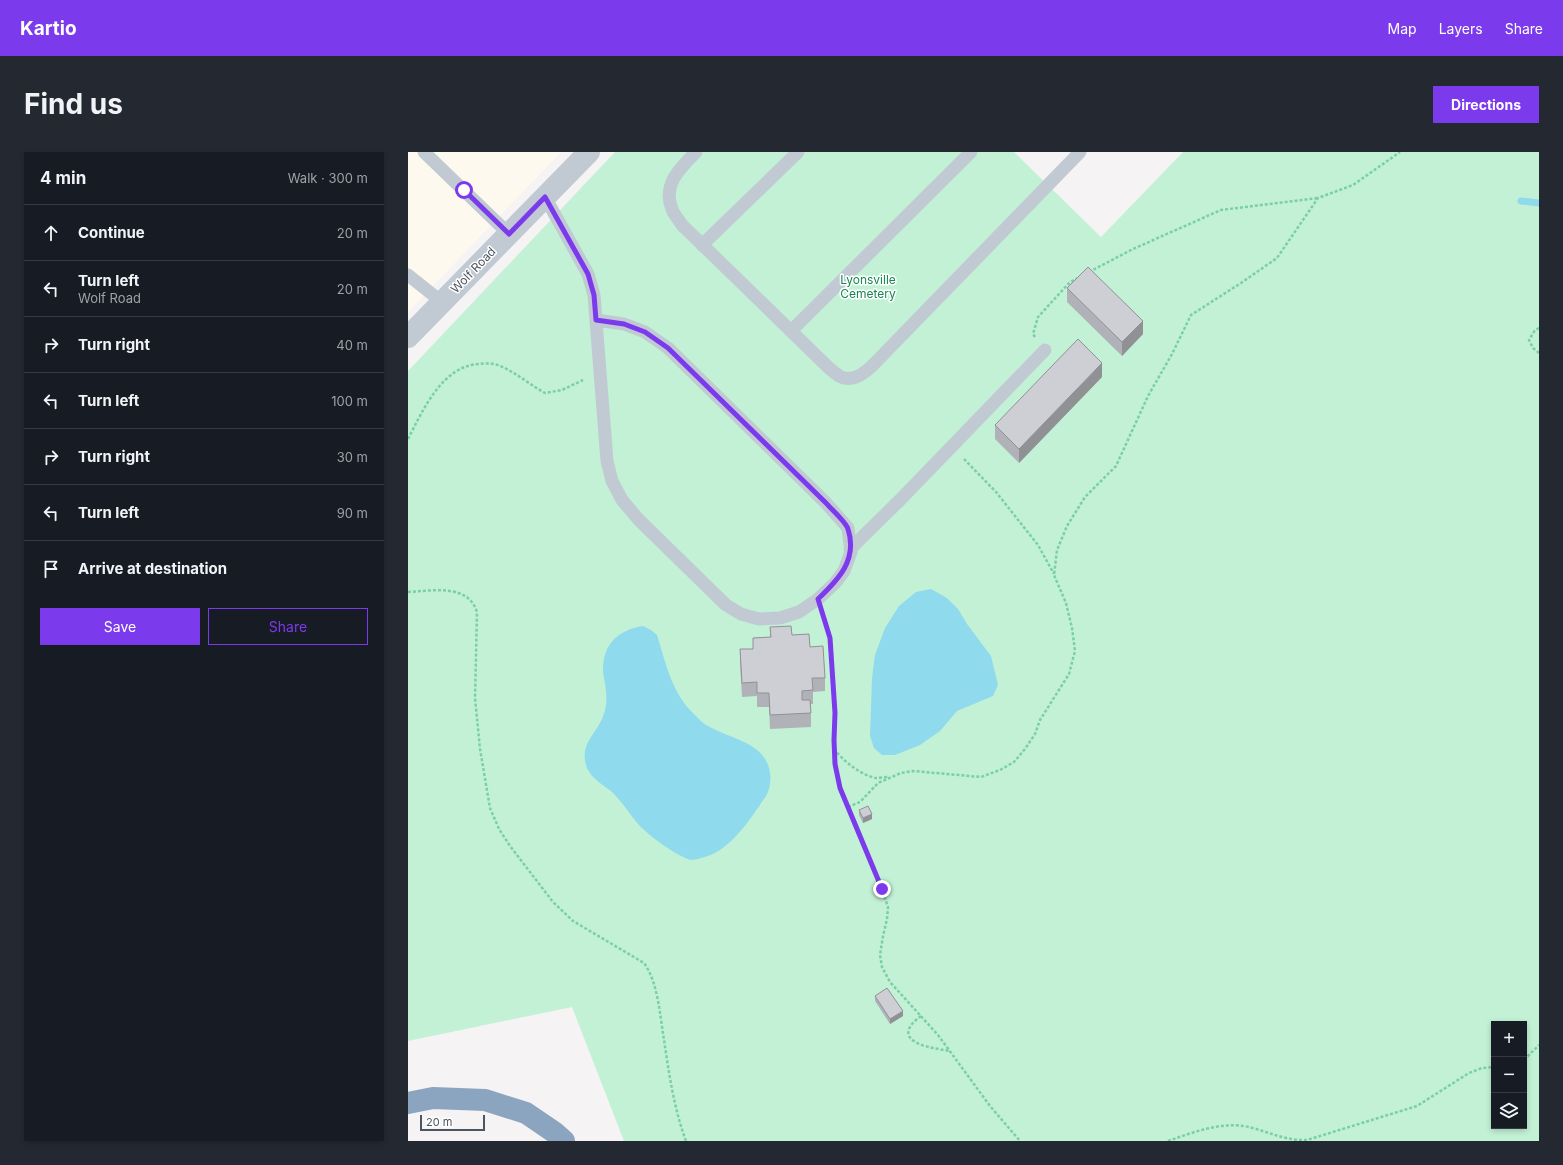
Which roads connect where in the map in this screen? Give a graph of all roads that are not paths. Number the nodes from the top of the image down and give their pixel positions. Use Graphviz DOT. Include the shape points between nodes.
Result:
graph roads {
  1 [pos="424,152"];
  2 [pos="589,152"];
  3 [pos="696,152"];
  4 [pos="798,152"];
  5 [pos="971,152"];
  6 [pos="1080,152"];
  7 [pos="545,197"];
  8 [pos="509,234"];
  9 [pos="702,245"];
  10 [pos="408,275"];
  11 [pos="442,302"];
  12 [pos="596,320"];
  13 [pos="410,331"];
  14 [pos="791,331"];
  15 [pos="1045,350"];
  16 [pos="850,549"];
  17 [pos="408,1103"];
  18 [pos="564,1141"];
  1 -- 8 [label="lane"];
  2 -- 7 [label="street, Wolf Road"];
  3 -- 9 [label="lane" via="675,177 669,188 669,198 672,210 682,225"];
  4 -- 9 [label="lane"];
  5 -- 14 [label="lane"];
  6 -- 14 [label="lane" via="863,374 851,378 841,377"];
  7 -- 8 [label="street, Wolf Road"];
  7 -- 12 [label="lane" via="588,274 594,295"];
  8 -- 11 [label="street, Wolf Road"];
  9 -- 14 [label="lane"];
  10 -- 11 [label="lane"];
  11 -- 13 [label="street, Wolf Road"];
  12 -- 16 [label="lane" via="624,324 645,332 668,348 826,503 848,528"];
  12 -- 16 [label="lane" via="607,461 612,481 622,500 639,520 726,605 759,620 780,618 799,612 835,583 844,571"];
  15 -- 16 [label="lane"];
  17 -- 18 [label="highway" via="433,1098 485,1100 526,1113"];
}
